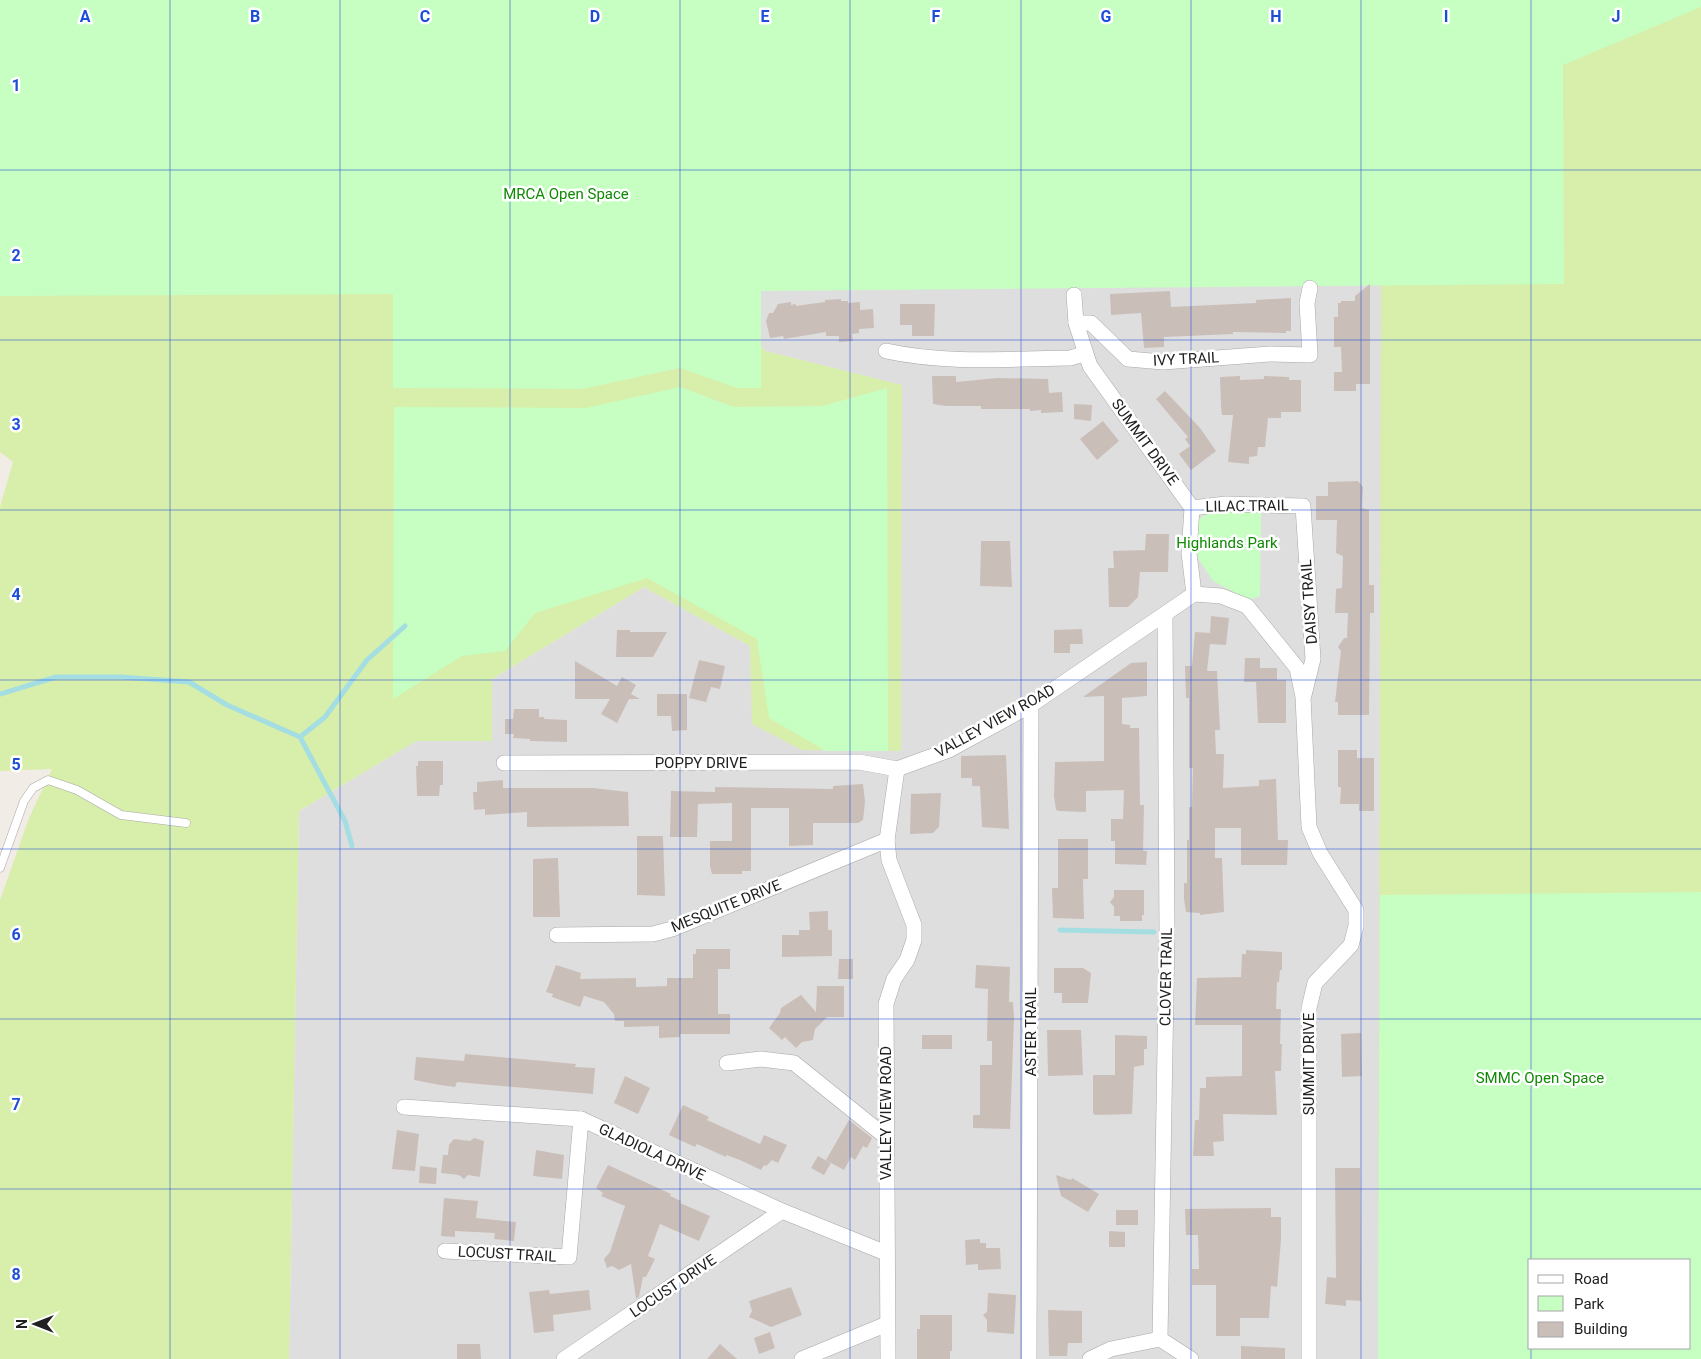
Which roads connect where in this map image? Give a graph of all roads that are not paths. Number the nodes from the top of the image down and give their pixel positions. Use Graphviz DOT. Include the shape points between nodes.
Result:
graph roads {
  1 [pos="1310,288"];
  2 [pos="1074,295"];
  3 [pos="1076,323"];
  4 [pos="886,351"];
  5 [pos="1084,354"];
  6 [pos="1303,506"];
  7 [pos="1192,508"];
  8 [pos="1194,594"];
  9 [pos="1165,616"];
  10 [pos="1303,697"];
  11 [pos="1031,705"];
  12 [pos="504,763"];
  13 [pos="897,769"];
  14 [pos="186,823"];
  15 [pos="887,840"];
  16 [pos="0,868"];
  17 [pos="557,935"];
  18 [pos="727,1063"];
  19 [pos="404,1106"];
  20 [pos="581,1119"];
  21 [pos="886,1137"];
  22 [pos="782,1211"];
  23 [pos="445,1251"];
  24 [pos="886,1253"];
  25 [pos="887,1324"];
  26 [pos="1160,1338"];
  27 [pos="564,1359"];
  28 [pos="802,1359"];
  29 [pos="888,1359"];
  30 [pos="1030,1359"];
  31 [pos="1090,1359"];
  32 [pos="1191,1359"];
  33 [pos="1309,1359"];
  1 -- 3 [label="street, IVY TRAIL" via="1307,303 1310,355 1270,354 1163,362 1128,359 1091,323"];
  2 -- 3 [label="street, SUMMIT DRIVE"];
  3 -- 5 [label="street, SUMMIT DRIVE"];
  4 -- 5 [label="street" via="949,360 1070,358"];
  5 -- 7 [label="street, SUMMIT DRIVE"];
  6 -- 7 [label="street, LILAC TRAIL" via="1226,504"];
  6 -- 10 [label="street, DAISY TRAIL" via="1313,659"];
  7 -- 8 [label="street" via="1189,553"];
  8 -- 9 [label="street, VALLEY VIEW ROAD"];
  8 -- 10 [label="street, SUMMIT DRIVE" via="1221,596 1247,606 1297,668"];
  9 -- 11 [label="street, VALLEY VIEW ROAD"];
  9 -- 26 [label="street, CLOVER TRAIL" via="1167,932"];
  10 -- 33 [label="street, SUMMIT DRIVE" via="1308,827 1320,853 1356,910 1356,926 1350,944 1315,983 1308,1008"];
  11 -- 13 [label="street, VALLEY VIEW ROAD" via="949,750"];
  11 -- 30 [label="street, ASTER TRAIL"];
  12 -- 13 [label="street, POPPY DRIVE" via="859,762"];
  13 -- 15 [label="street, VALLEY VIEW ROAD"];
  14 -- 16 [label="lane" via="121,815 77,790 48,780 33,788 24,801"];
  15 -- 17 [label="street, MESQUITE DRIVE" via="672,929 653,934"];
  15 -- 21 [label="street, VALLEY VIEW ROAD" via="889,860 914,925 914,940 907,960 894,979 886,1004"];
  18 -- 21 [label="street" via="761,1059 794,1063"];
  19 -- 20 [label="street, GLADIOLA DRIVE"];
  20 -- 22 [label="street, GLADIOLA DRIVE"];
  20 -- 23 [label="street, LOCUST TRAIL" via="569,1257"];
  21 -- 24 [label="street, VALLEY VIEW ROAD"];
  22 -- 24 [label="street, GLADIOLA DRIVE"];
  22 -- 27 [label="street, LOCUST DRIVE"];
  24 -- 25 [label="street, VALLEY VIEW ROAD"];
  25 -- 28 [label="street"];
  25 -- 29 [label="street, VALLEY VIEW ROAD"];
  26 -- 31 [label="street" via="1110,1349"];
  26 -- 32 [label="street"];
}
